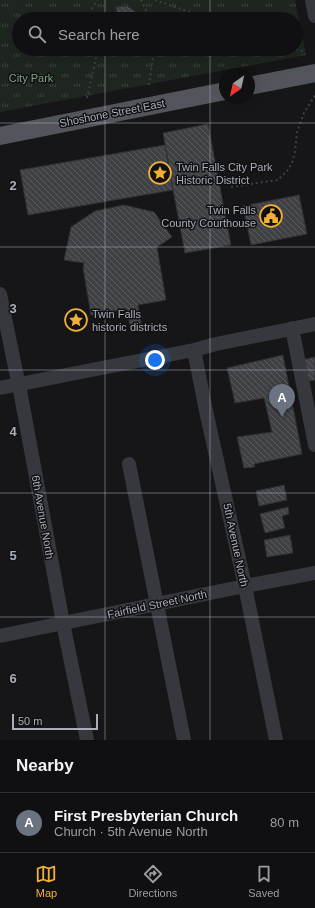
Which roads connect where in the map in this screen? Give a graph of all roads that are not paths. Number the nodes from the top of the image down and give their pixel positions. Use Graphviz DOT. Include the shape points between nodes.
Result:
graph roads {
  1 [pos="312,0"];
  2 [pos="315,16"];
  3 [pos="315,73"];
  4 [pos="255,85"];
  5 [pos="219,92"];
  6 [pos="0,136"];
  7 [pos="0,294"];
  8 [pos="315,324"];
  9 [pos="292,328"];
  10 [pos="194,350"];
  11 [pos="18,385"];
  12 [pos="0,388"];
  13 [pos="315,445"];
  14 [pos="129,464"];
  15 [pos="315,573"];
  16 [pos="245,586"];
  17 [pos="157,604"];
  18 [pos="63,623"];
  19 [pos="0,636"];
  20 [pos="87,740"];
  21 [pos="184,740"];
  22 [pos="276,740"];
  1 -- 2 [label="street"];
  3 -- 4 [label="main road"];
  5 -- 6 [label="main road, Shoshone Street East"];
  7 -- 11 [label="street, 6th Avenue North"];
  8 -- 9 [label="street"];
  9 -- 10 [label="street"];
  9 -- 13 [label="street"];
  10 -- 11 [label="street"];
  10 -- 16 [label="street, 5th Avenue North"];
  11 -- 12 [label="street"];
  11 -- 18 [label="street, 6th Avenue North"];
  14 -- 17 [label="street"];
  15 -- 16 [label="street, Fairfield Street North"];
  16 -- 17 [label="street, Fairfield Street North"];
  16 -- 22 [label="street, 5th Avenue North"];
  17 -- 18 [label="street, Fairfield Street North"];
  17 -- 21 [label="street"];
  18 -- 19 [label="street, Fairfield Street North"];
  18 -- 20 [label="street, 6th Avenue North"];
}
